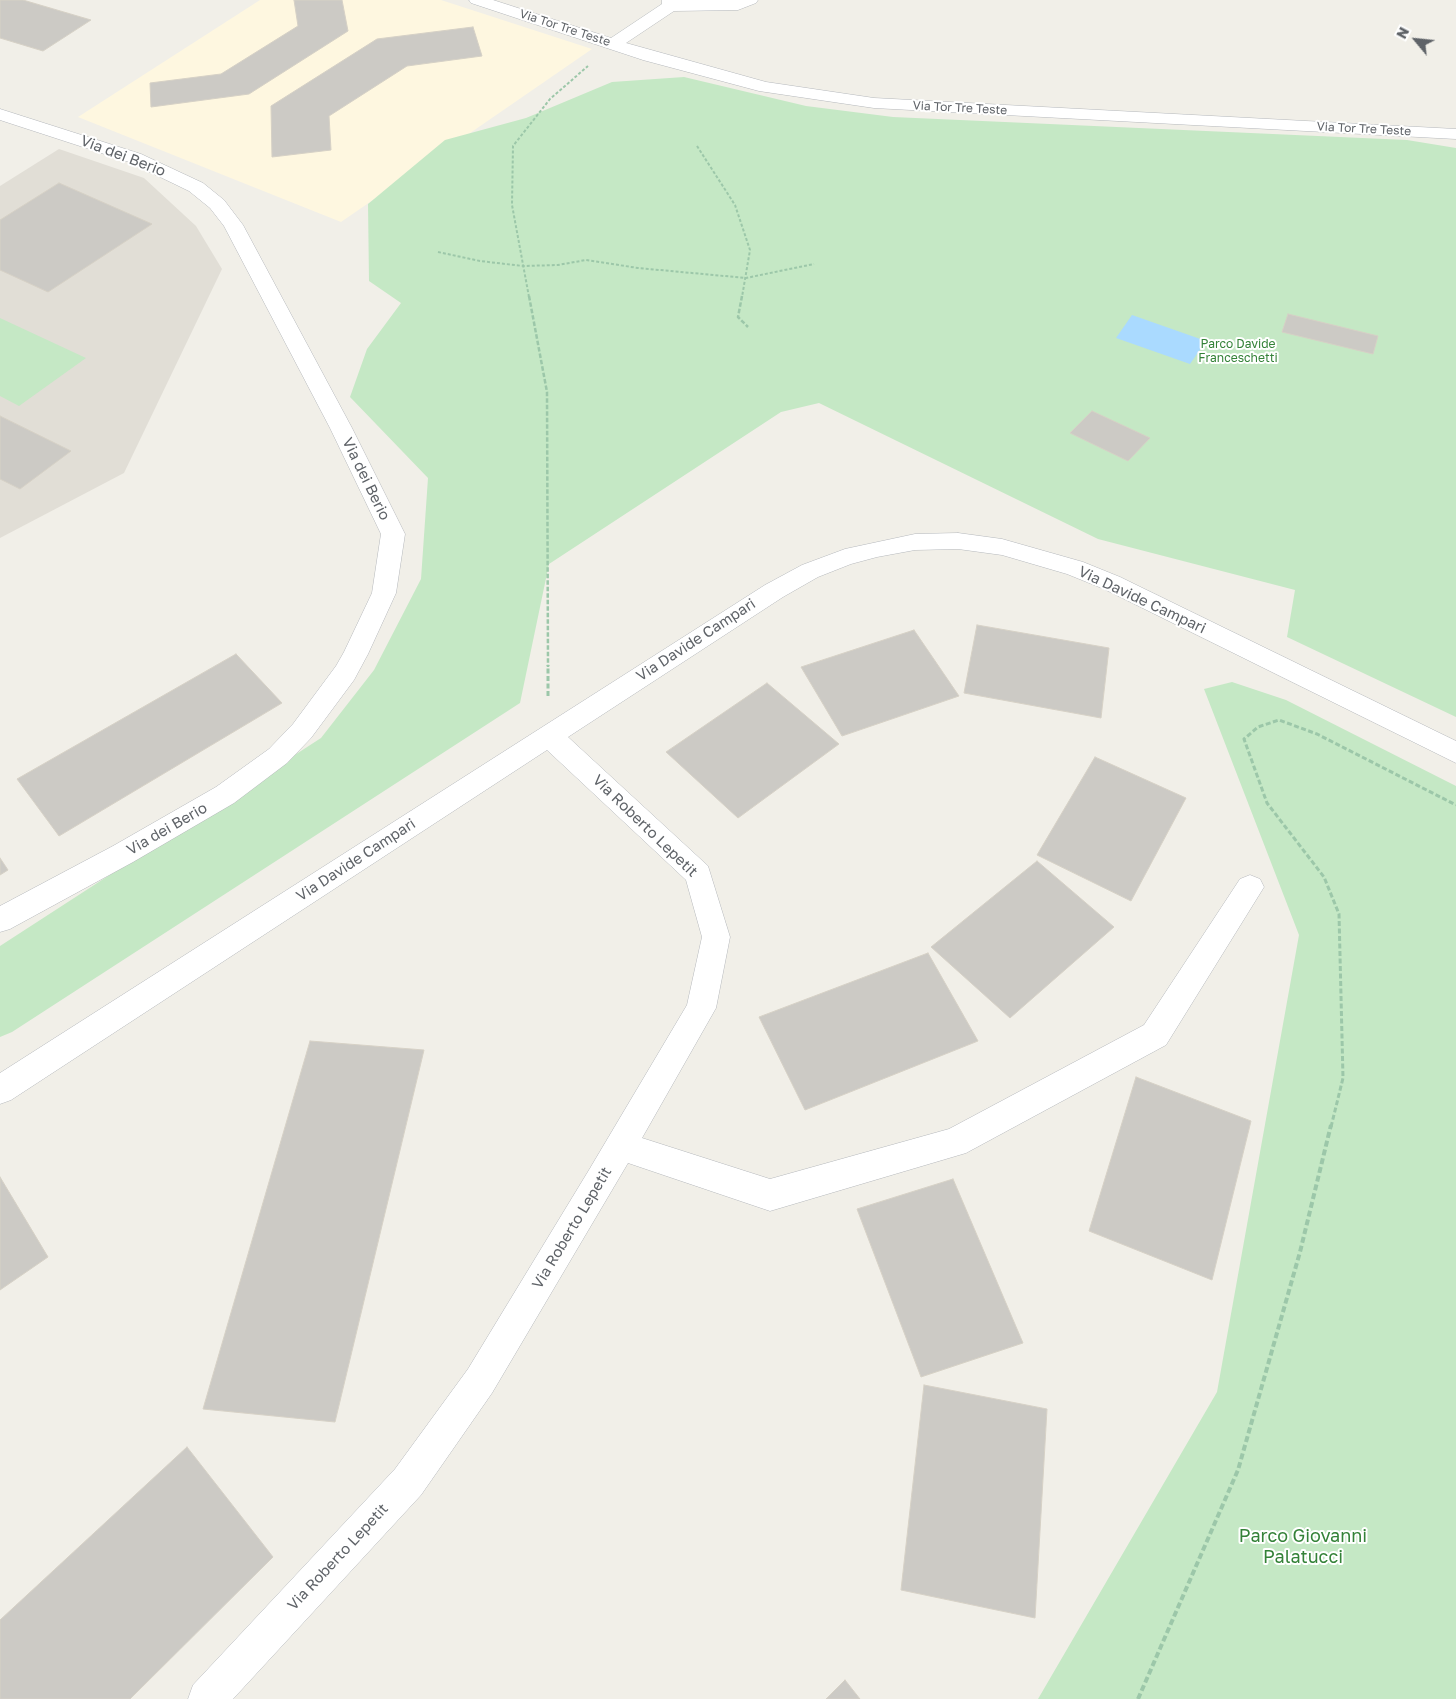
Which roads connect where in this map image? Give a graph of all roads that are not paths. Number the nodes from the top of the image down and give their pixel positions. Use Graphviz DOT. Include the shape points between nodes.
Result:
graph roads {
  1 [pos="478,0"];
  2 [pos="750,0"];
  3 [pos="670,3"];
  4 [pos="613,44"];
  5 [pos="0,114"];
  6 [pos="22,122"];
  7 [pos="1456,134"];
  8 [pos="0,135"];
  9 [pos="548,735"];
  10 [pos="1456,752"];
  11 [pos="1250,887"];
  12 [pos="0,920"];
  13 [pos="0,1090"];
  14 [pos="620,1146"];
  15 [pos="207,1699"];
  1 -- 4 [label="street, Via Tor Tre Teste"];
  2 -- 3 [label="street" via="738,5"];
  3 -- 4 [label="street"];
  4 -- 7 [label="street, Via Tor Tre Teste" via="765,87 874,103"];
  5 -- 6 [label="street, Via dei Berio"];
  6 -- 8 [label="street"];
  6 -- 12 [label="street, Via dei Berio" via="135,158 196,187 217,204 239,236 393,534 384,593 356,654 312,719 278,756 225,795"];
  9 -- 10 [label="street, Via Davide Campari" via="810,571 844,557 877,549 916,542 958,542 1002,547 1075,568 1112,583"];
  9 -- 13 [label="street, Via Davide Campari"];
  9 -- 14 [label="street, Via Roberto Lepetit" via="698,874 716,937 701,1008"];
  11 -- 14 [label="street" via="1155,1034 956,1142 770,1195"];
  14 -- 15 [label="street, Via Roberto Lepetit" via="480,1381 408,1482"];
}
